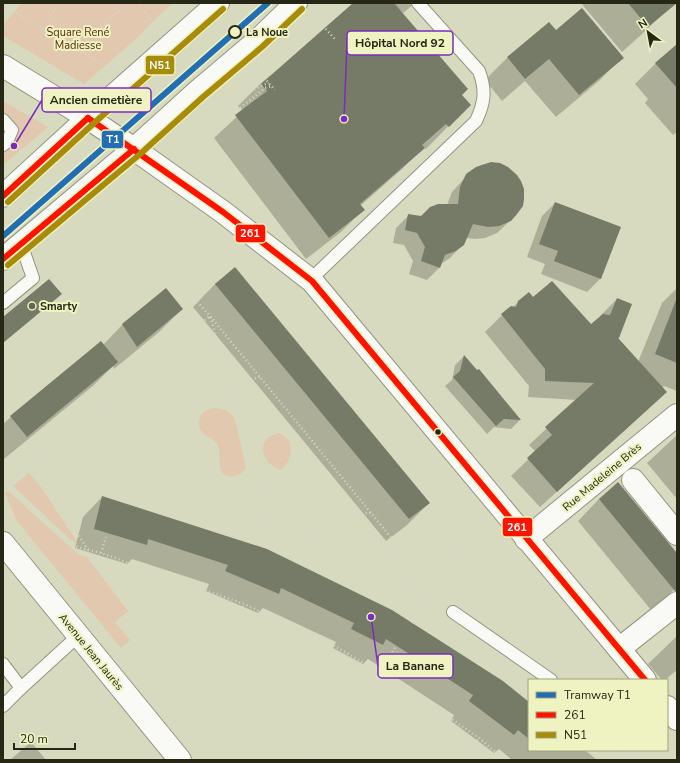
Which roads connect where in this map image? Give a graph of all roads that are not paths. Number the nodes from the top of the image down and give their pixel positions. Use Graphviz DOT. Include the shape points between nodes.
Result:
graph roads {
  1 [pos="218,3"];
  2 [pos="296,3"];
  3 [pos="418,3"];
  4 [pos="3,66"];
  5 [pos="88,118"];
  6 [pos="3,120"];
  7 [pos="3,145"];
  8 [pos="134,149"];
  9 [pos="3,196"];
  10 [pos="21,244"];
  11 [pos="3,259"];
  12 [pos="310,280"];
  13 [pos="3,302"];
  14 [pos="677,415"];
  15 [pos="632,480"];
  16 [pos="677,534"];
  17 [pos="526,539"];
  18 [pos="3,543"];
  19 [pos="677,603"];
  20 [pos="453,612"];
  21 [pos="78,636"];
  22 [pos="619,649"];
  23 [pos="3,664"];
  24 [pos="550,679"];
  25 [pos="644,679"];
  26 [pos="21,688"];
  27 [pos="3,706"];
  28 [pos="180,760"];
  1 -- 5 [label="street"];
  2 -- 8 [label="street"];
  3 -- 12 [label="lane" via="479,71 483,84 482,107 476,121"];
  4 -- 5 [label="street"];
  5 -- 8 [label="street"];
  5 -- 9 [label="street"];
  6 -- 7 [label="lane" via="12,130"];
  8 -- 10 [label="street"];
  8 -- 12 [label="street" via="223,212"];
  10 -- 11 [label="street"];
  10 -- 13 [label="lane" via="33,278"];
  12 -- 17 [label="street"];
  14 -- 17 [label="street, Rue Madeleine Brès"];
  15 -- 16 [label="street"];
  17 -- 22 [label="street"];
  18 -- 21 [label="street, Avenue Jean Jaurès"];
  19 -- 22 [label="street"];
  20 -- 24 [label="lane"];
  21 -- 26 [label="lane"];
  21 -- 28 [label="street, Avenue Jean Jaurès"];
  22 -- 25 [label="street"];
  23 -- 26 [label="lane"];
  26 -- 27 [label="lane"];
}
